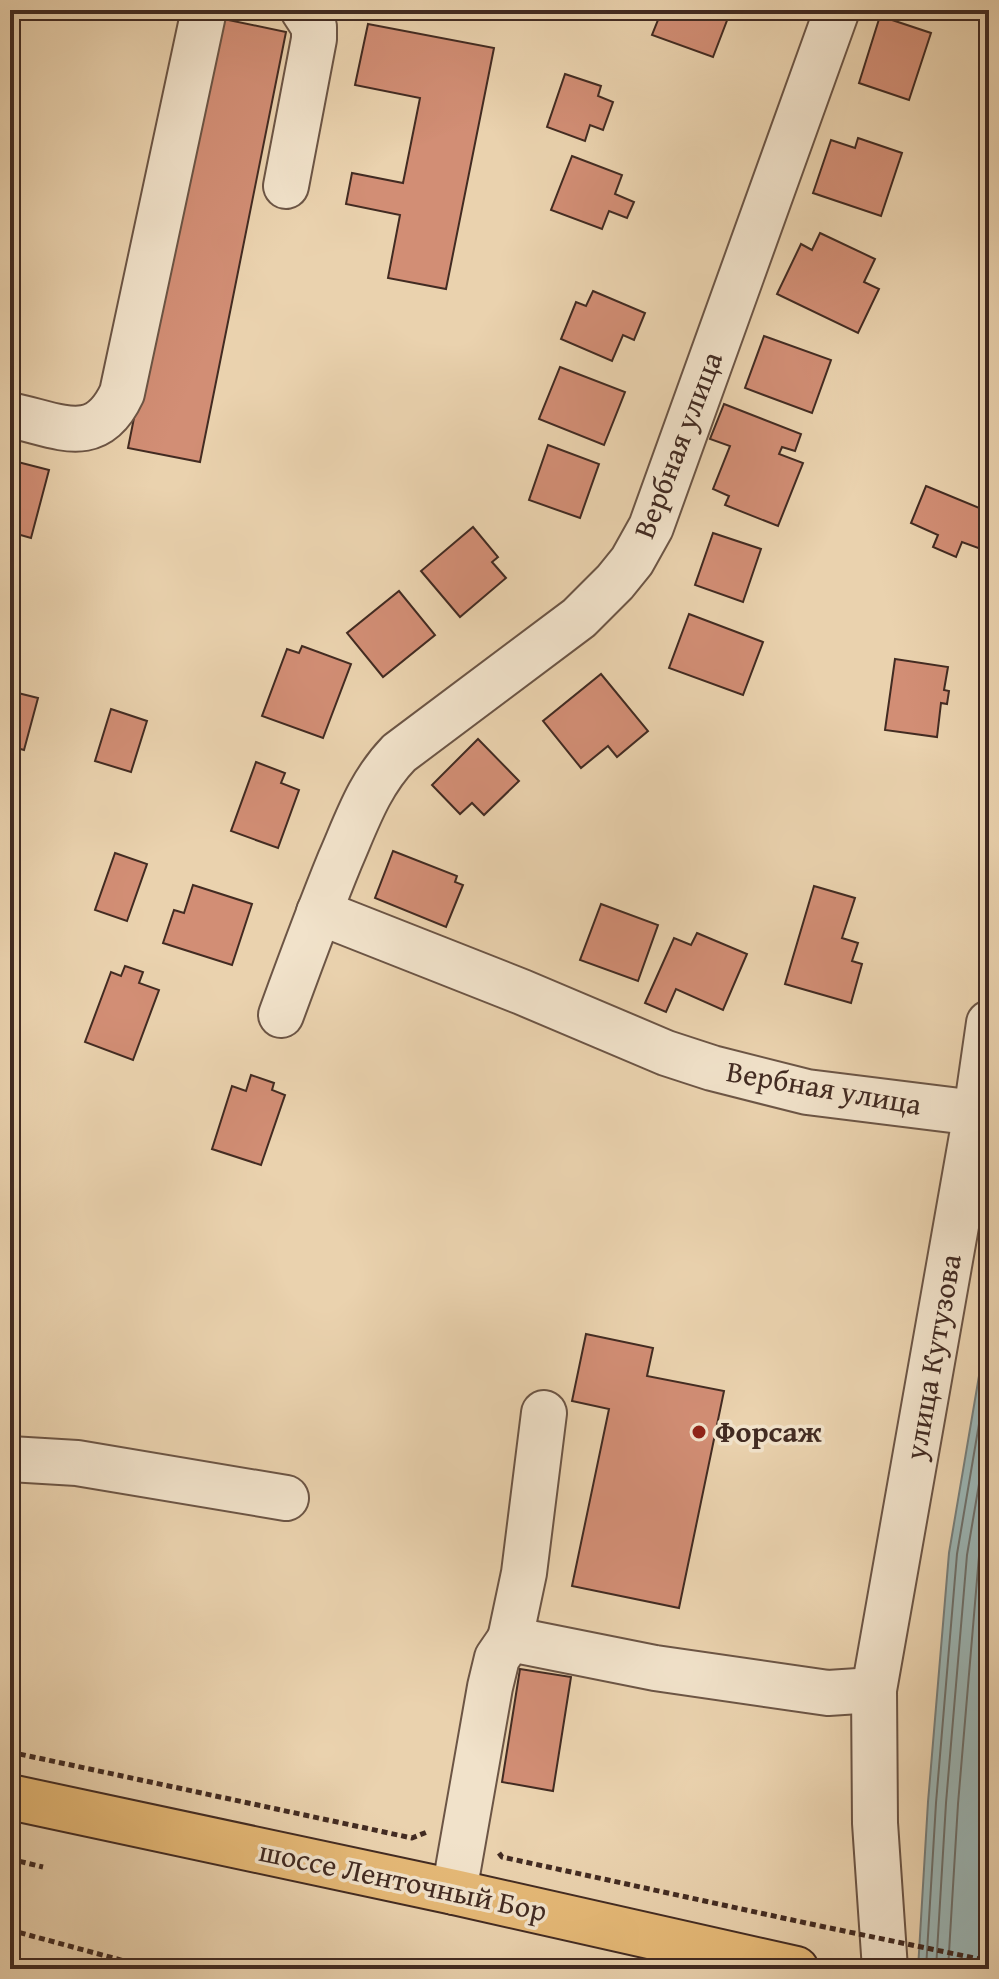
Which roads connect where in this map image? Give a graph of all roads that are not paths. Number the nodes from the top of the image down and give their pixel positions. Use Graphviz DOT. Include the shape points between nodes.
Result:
graph roads {
  1 [pos="204,10"];
  2 [pos="303,10"];
  3 [pos="837,10"];
  4 [pos="286,186"];
  5 [pos="10,415"];
  6 [pos="319,912"];
  7 [pos="281,1015"];
  8 [pos="989,1023"];
  9 [pos="976,1113"];
  10 [pos="544,1413"];
  11 [pos="10,1459"];
  12 [pos="286,1498"];
  13 [pos="510,1639"];
  14 [pos="874,1690"];
  15 [pos="10,1797"];
  16 [pos="454,1892"];
  17 [pos="796,1969"];
  18 [pos="885,1969"];
  1 -- 5 [label="street" via="114,411 90,428 73,429"];
  2 -- 4 [label="street" via="314,27 314,39"];
  3 -- 6 [label="street, Вербная улица" via="651,527 632,561 579,618 382,771"];
  6 -- 7 [label="street, Вербная улица"];
  6 -- 9 [label="street, Вербная улица" via="712,1068 807,1092"];
  8 -- 9 [label="street, улица Кутузова"];
  9 -- 14 [label="street, улица Кутузова"];
  10 -- 13 [label="street" via="524,1573"];
  11 -- 12 [label="street" via="77,1463"];
  13 -- 14 [label="street" via="655,1668 828,1693"];
  13 -- 16 [label="street" via="497,1658 490,1687"];
  14 -- 18 [label="street, улица Кутузова" via="875,1823"];
  15 -- 16 [label="highway, шоссе Ленточный Бор"];
  16 -- 17 [label="highway, шоссе Ленточный Бор"];
}
